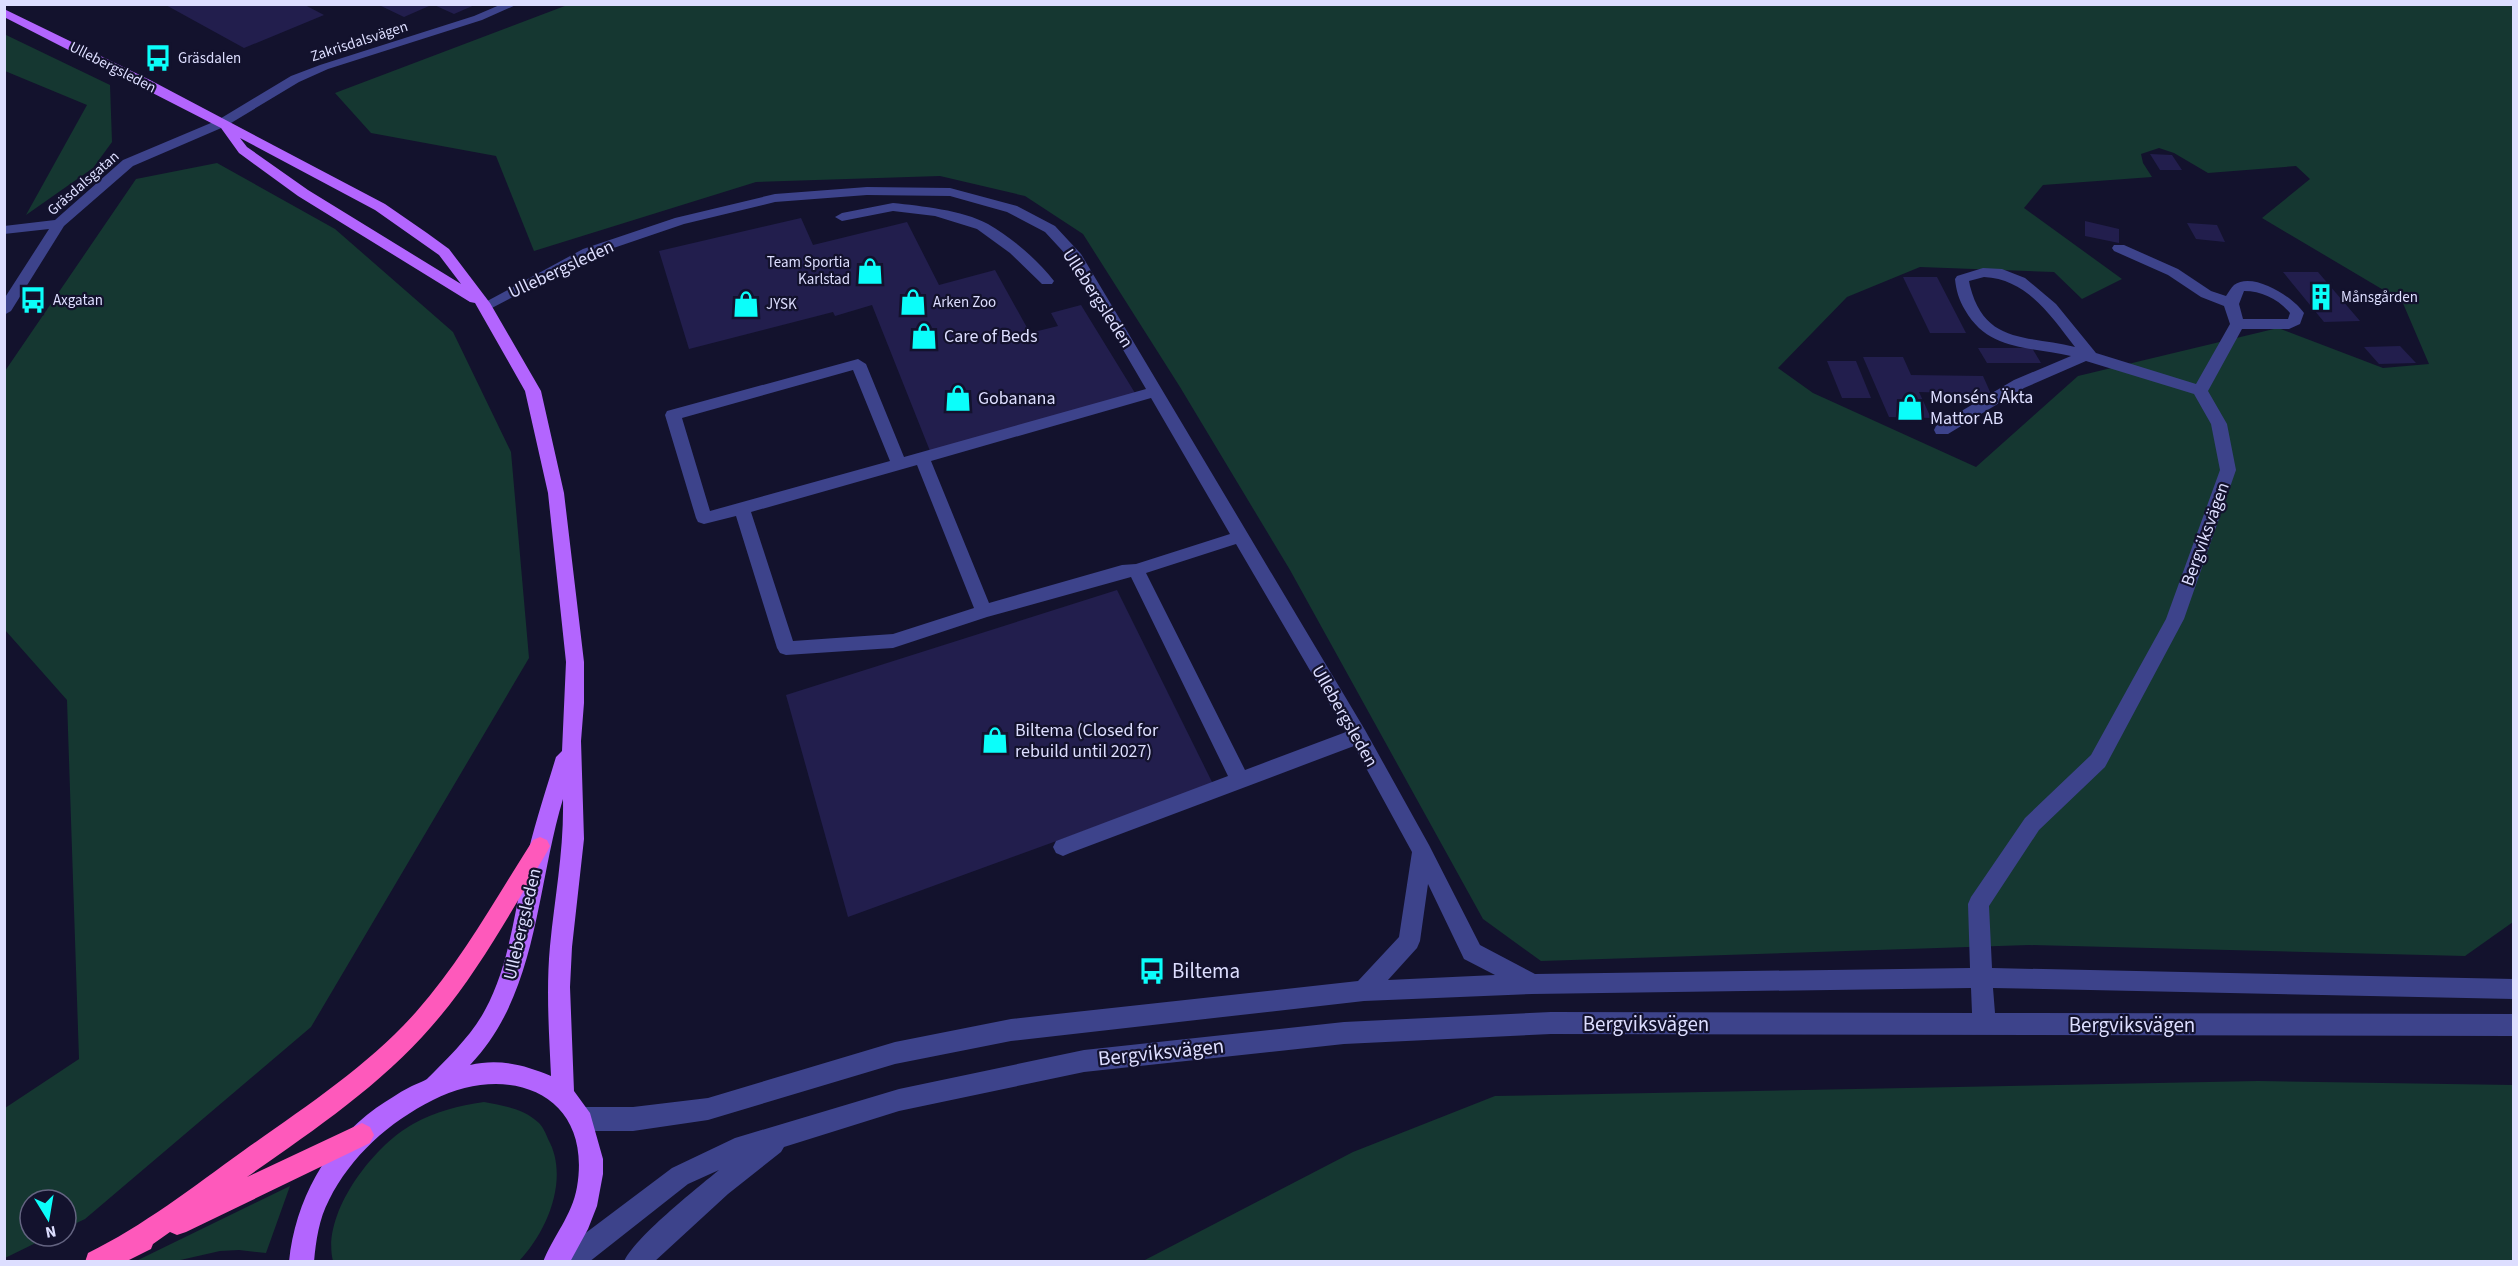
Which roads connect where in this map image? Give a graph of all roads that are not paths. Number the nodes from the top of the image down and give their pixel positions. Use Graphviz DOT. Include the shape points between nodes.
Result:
graph roads {
  1 [pos="513,4"];
  2 [pos="4,12"];
  3 [pos="222,123"];
  4 [pos="1012,209"];
  5 [pos="842,217"];
  6 [pos="59,224"];
  7 [pos="982,226"];
  8 [pos="4,230"];
  9 [pos="2119,248"];
  10 [pos="1047,281"];
  11 [pos="2230,303"];
  12 [pos="485,306"];
  13 [pos="4,311"];
  14 [pos="2237,324"];
  15 [pos="2088,356"];
  16 [pos="1156,391"];
  17 [pos="2200,391"];
  18 [pos="1942,430"];
  19 [pos="922,458"];
  20 [pos="899,464"];
  21 [pos="742,509"];
  22 [pos="1239,537"];
  23 [pos="1136,570"];
  24 [pos="984,611"];
  25 [pos="1358,736"];
  26 [pos="571,741"];
  27 [pos="1240,781"];
  28 [pos="540,846"];
  29 [pos="1063,847"];
  30 [pos="1422,851"];
  31 [pos="1983,978"];
  32 [pos="1532,984"];
  33 [pos="2514,989"];
  34 [pos="1364,991"];
  35 [pos="1984,1025"];
  36 [pos="2514,1025"];
  37 [pos="434,1086"];
  38 [pos="563,1095"];
  39 [pos="582,1119"];
  40 [pos="790,1133"];
  41 [pos="362,1135"];
  42 [pos="132,1244"];
  43 [pos="97,1262"];
  44 [pos="301,1262"];
  45 [pos="555,1262"];
  46 [pos="568,1262"];
  47 [pos="636,1262"];
  1 -- 3 [label="street, Zakrisdalsvägen" via="324,67 295,79"];
  2 -- 3 [label="main road, Ullebergsleden"];
  3 -- 6 [label="street, Gräsdalsgatan" via="128,163"];
  3 -- 12 [label="main road, Ullebergsleden" via="243,150 303,193"];
  3 -- 12 [label="main road, Ullebergsleden" via="380,207 422,236 444,252"];
  4 -- 7 [label="street"];
  4 -- 12 [label="street, Ullebergsleden" via="950,192 867,191 775,198 680,221 588,252"];
  4 -- 16 [label="street, Ullebergsleden" via="1050,229 1076,257"];
  5 -- 7 [label="street" via="893,207 936,212"];
  6 -- 8 [label="street"];
  6 -- 13 [label="street, Gräsdalsgatan"];
  7 -- 10 [label="street"];
  9 -- 11 [label="street"];
  11 -- 14 [label="street"];
  11 -- 14 [label="street" via="2240,287 2250,286 2272,292 2296,313 2295,321 2289,324"];
  12 -- 26 [label="main road, Ullebergsleden" via="533,391 556,492 575,662"];
  14 -- 17 [label="street"];
  15 -- 15 [label="street" via="2060,347 2016,342 1987,329 1975,319 1962,279 1976,272 2014,275 2036,291"];
  15 -- 17 [label="street"];
  15 -- 18 [label="street" via="2019,384"];
  16 -- 19 [label="street"];
  16 -- 22 [label="street, Ullebergsleden"];
  17 -- 31 [label="street, Bergviksvägen" via="2219,424 2228,470 2175,619 2098,761 2032,825 1978,904"];
  19 -- 20 [label="street"];
  19 -- 24 [label="street"];
  20 -- 21 [label="street"];
  20 -- 21 [label="street" via="858,363 673,415 704,518"];
  21 -- 24 [label="street" via="786,648 893,641"];
  22 -- 23 [label="street"];
  22 -- 25 [label="street, Ullebergsleden"];
  23 -- 24 [label="street"];
  23 -- 27 [label="street"];
  25 -- 27 [label="street"];
  25 -- 30 [label="street, Ullebergsleden"];
  26 -- 28 [label="main road, Ullebergsleden"];
  26 -- 38 [label="main road, Ullebergsleden" via="574,839 559,987"];
  27 -- 29 [label="street"];
  28 -- 37 [label="main road, Ullebergsleden" via="518,954 506,989 492,1020"];
  28 -- 42 [label="highway" via="456,979 423,1020 330,1101"];
  30 -- 32 [label="street, Ullebergsleden" via="1472,952"];
  30 -- 34 [label="street" via="1409,941"];
  31 -- 32 [label="street, Bergviksvägen"];
  31 -- 33 [label="street, Bergviksvägen"];
  31 -- 35 [label="street"];
  32 -- 34 [label="street, Bergviksvägen"];
  34 -- 39 [label="street, Bergviksvägen" via="1011,1030 895,1053 708,1109 633,1119"];
  35 -- 36 [label="street, Bergviksvägen"];
  35 -- 40 [label="street, Bergviksvägen" via="1551,1023 1344,1032 1084,1061 899,1100"];
  37 -- 38 [label="main road" via="471,1075 506,1073 537,1080"];
  37 -- 41 [label="main road" via="397,1106"];
  38 -- 39 [label="main road"];
  39 -- 45 [label="main road" via="591,1156 588,1198 569,1243"];
  40 -- 46 [label="street, Bergviksvägen" via="735,1150 681,1176"];
  40 -- 47 [label="street, Bergviksvägen" via="734,1172"];
  41 -- 42 [label="highway"];
  41 -- 44 [label="main road" via="334,1167 313,1204 302,1242"];
  42 -- 43 [label="highway"];
}
